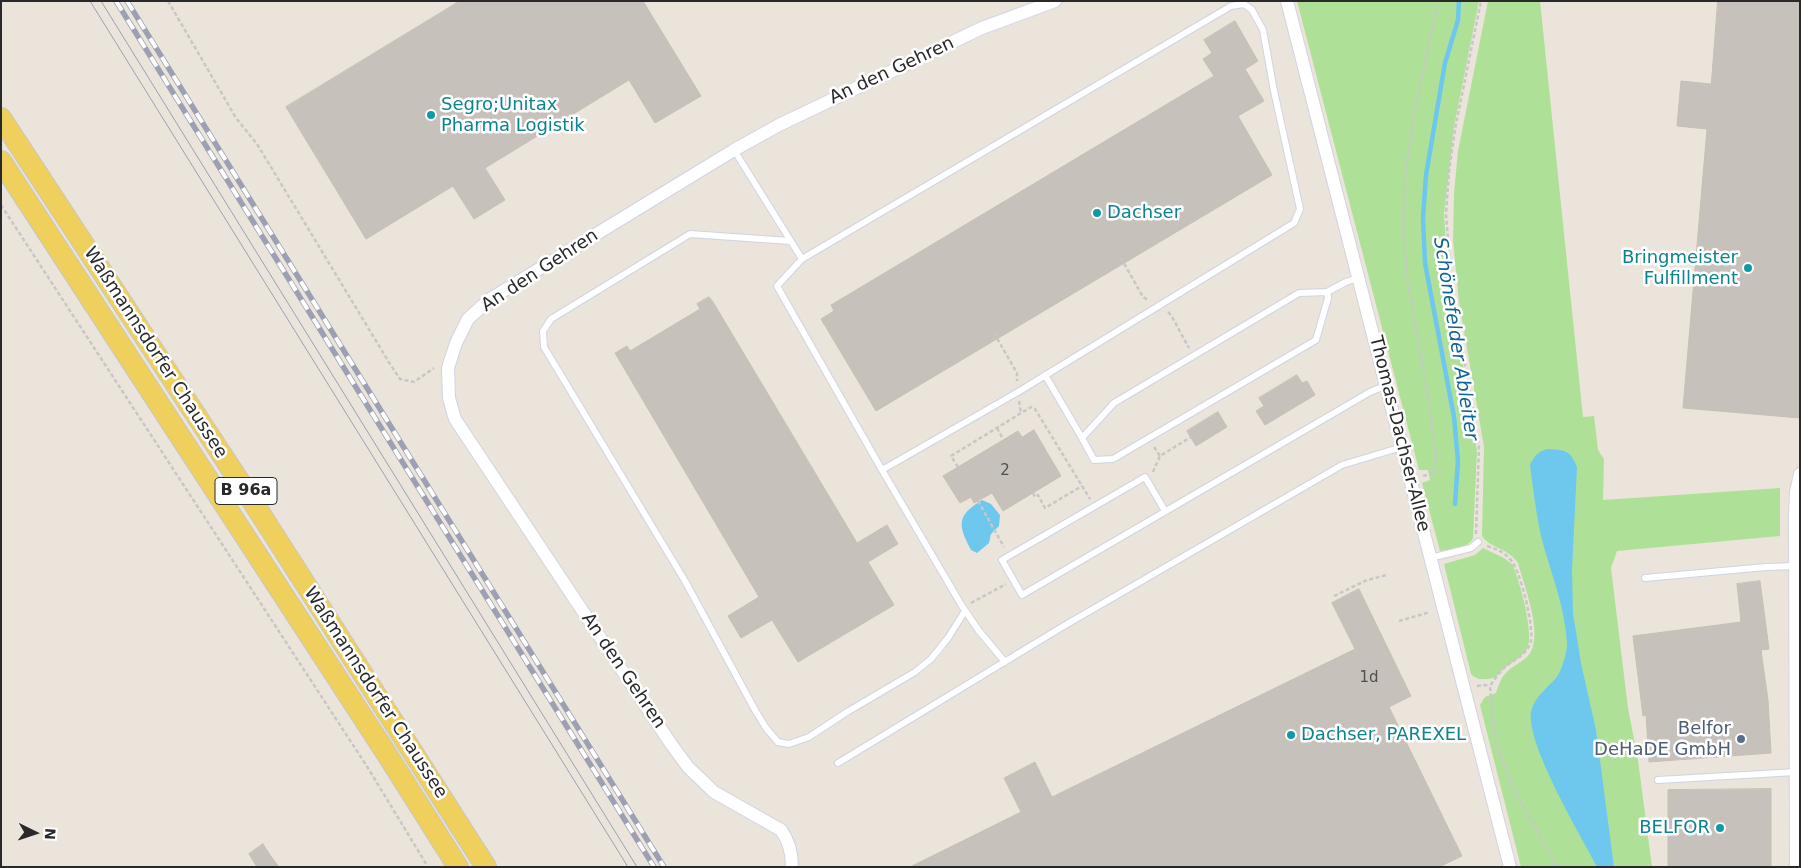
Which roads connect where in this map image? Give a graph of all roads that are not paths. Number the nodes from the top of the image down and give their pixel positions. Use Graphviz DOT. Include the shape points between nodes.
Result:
graph roads {
  1 [pos="1055,1"];
  2 [pos="1287,1"];
  3 [pos="1,118"];
  4 [pos="734,150"];
  5 [pos="1,161"];
  6 [pos="790,241"];
  7 [pos="802,260"];
  8 [pos="1360,277"];
  9 [pos="1327,292"];
  10 [pos="1045,375"];
  11 [pos="1388,385"];
  12 [pos="1082,438"];
  13 [pos="1402,447"];
  14 [pos="882,470"];
  15 [pos="1800,474"];
  16 [pos="1165,511"];
  17 [pos="1478,542"];
  18 [pos="1430,558"];
  19 [pos="1797,563"];
  20 [pos="1645,578"];
  21 [pos="964,609"];
  22 [pos="1005,662"];
  23 [pos="1798,745"];
  24 [pos="838,763"];
  25 [pos="1796,772"];
  26 [pos="1658,780"];
  27 [pos="458,867"];
  28 [pos="486,867"];
  29 [pos="792,867"];
  30 [pos="1510,867"];
  31 [pos="1796,867"];
  1 -- 4 [label="street, An den Gehren" via="982,28 779,125"];
  2 -- 8 [label="street, Thomas-Dachser-Allee"];
  3 -- 28 [label="main road, Waßmannsdorfer Chaussee / B 96a" via="251,498"];
  4 -- 6 [label="lane"];
  4 -- 29 [label="street, An den Gehren" via="490,299 468,319 456,343 448,368 449,398 455,419 671,744 688,767 714,792 780,830 791,851"];
  5 -- 27 [label="main road, Waßmannsdorfer Chaussee / B 96a"];
  6 -- 7 [label="lane"];
  6 -- 21 [label="lane" via="690,234 551,319 543,331 544,347 685,581 755,710 778,742 789,744 809,736 915,672 948,638"];
  7 -- 10 [label="lane" via="1231,6 1244,4 1252,10 1263,30 1300,209 1294,223"];
  7 -- 14 [label="lane" via="777,286"];
  8 -- 9 [label="lane"];
  8 -- 11 [label="street, Thomas-Dachser-Allee"];
  9 -- 12 [label="lane" via="1299,293 1114,403"];
  9 -- 12 [label="lane" via="1316,340 1113,459 1094,460"];
  10 -- 12 [label="lane"];
  10 -- 14 [label="lane"];
  11 -- 13 [label="street, Thomas-Dachser-Allee"];
  11 -- 16 [label="lane" via="1370,392"];
  13 -- 18 [label="street, Thomas-Dachser-Allee"];
  13 -- 22 [label="lane" via="1342,465"];
  14 -- 21 [label="lane"];
  15 -- 19 [label="street" via="1796,492"];
  16 -- 16 [label="lane" via="1145,477 1002,560 1022,595"];
  17 -- 18 [label="lane" via="1471,548"];
  18 -- 30 [label="street, Thomas-Dachser-Allee"];
  19 -- 20 [label="lane"];
  19 -- 23 [label="street"];
  21 -- 22 [label="lane"];
  22 -- 24 [label="lane"];
  23 -- 25 [label="street"];
  25 -- 26 [label="lane"];
  25 -- 31 [label="street"];
}
